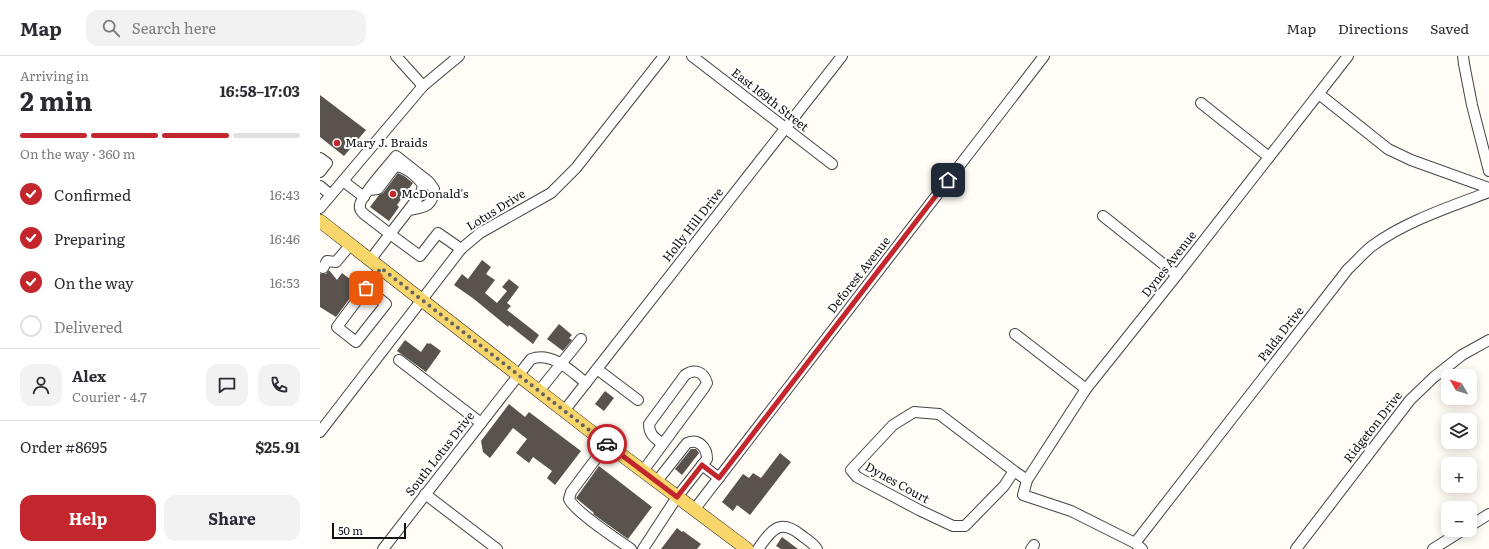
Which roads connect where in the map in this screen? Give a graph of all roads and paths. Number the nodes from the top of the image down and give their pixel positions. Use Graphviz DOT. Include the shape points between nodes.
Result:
graph roads {
  1 [pos="396,56"];
  2 [pos="459,56"];
  3 [pos="664,56"];
  4 [pos="692,56"];
  5 [pos="842,56"];
  6 [pos="1044,56"];
  7 [pos="1348,56"];
  8 [pos="1463,56"];
  9 [pos="423,86"];
  10 [pos="1319,94"];
  11 [pos="1201,103"];
  12 [pos="785,128"];
  13 [pos="1269,157"];
  14 [pos="320,158"];
  15 [pos="832,164"];
  16 [pos="1489,171"];
  17 [pos="320,172"];
  18 [pos="343,181"];
  19 [pos="320,186"];
  20 [pos="1489,188"];
  21 [pos="1489,192"];
  22 [pos="366,194"];
  23 [pos="331,195"];
  24 [pos="320,208"];
  25 [pos="1103,216"];
  26 [pos="322,226"];
  27 [pos="390,234"];
  28 [pos="351,244"];
  29 [pos="461,249"];
  30 [pos="371,260"];
  31 [pos="323,262"];
  32 [pos="381,268"];
  33 [pos="1177,275"];
  34 [pos="366,288"];
  35 [pos="422,300"];
  36 [pos="1015,334"];
  37 [pos="581,339"];
  38 [pos="1489,340"];
  39 [pos="399,360"];
  40 [pos="561,364"];
  41 [pos="597,369"];
  42 [pos="518,374"];
  43 [pos="586,383"];
  44 [pos="1086,389"];
  45 [pos="539,391"];
  46 [pos="638,400"];
  47 [pos="564,411"];
  48 [pos="481,423"];
  49 [pos="320,432"];
  50 [pos="608,444"];
  51 [pos="663,444"];
  52 [pos="702,465"];
  53 [pos="643,471"];
  54 [pos="1014,471"];
  55 [pos="719,478"];
  56 [pos="1027,480"];
  57 [pos="657,481"];
  58 [pos="426,494"];
  59 [pos="677,497"];
  60 [pos="694,510"];
  61 [pos="1489,514"];
  62 [pos="1477,522"];
  63 [pos="1452,537"];
  64 [pos="1139,546"];
  65 [pos="383,549"];
  66 [pos="497,549"];
  67 [pos="631,549"];
  68 [pos="643,549"];
  69 [pos="746,549"];
  70 [pos="758,549"];
  71 [pos="817,549"];
  72 [pos="1296,549"];
  73 [pos="1433,549"];
  1 -- 9 [label="street"];
  2 -- 9 [label="street"];
  3 -- 29 [label="street, Lotus Drive" via="576,168 551,192 480,232"];
  4 -- 12 [label="street, East 169th Street"];
  5 -- 12 [label="street, Holly Hill Drive"];
  6 -- 55 [label="street, Deforest Avenue"];
  7 -- 10 [label="street, Dynes Avenue"];
  8 -- 16 [label="street" via="1472,105"];
  9 -- 18 [label="street"];
  10 -- 13 [label="street, Dynes Avenue"];
  10 -- 20 [label="street" via="1388,148 1411,160"];
  11 -- 13 [label="street"];
  12 -- 15 [label="street, East 169th Street"];
  12 -- 41 [label="street, Holly Hill Drive"];
  13 -- 33 [label="street, Dynes Avenue"];
  14 -- 17 [label="street" via="327,163"];
  18 -- 22 [label="street"];
  18 -- 23 [label="street"];
  19 -- 23 [label="street"];
  21 -- 64 [label="street, Palda Drive" via="1440,210 1399,230 1372,246 1348,269"];
  22 -- 27 [label="street" via="360,204 360,210"];
  22 -- 27 [label="street" via="396,156 429,182 434,189 431,203 408,210"];
  23 -- 24 [label="street"];
  25 -- 33 [label="street"];
  26 -- 28 [label="main road"];
  27 -- 29 [label="street" via="420,256 438,233"];
  27 -- 30 [label="street"];
  28 -- 30 [label="main road"];
  28 -- 31 [label="street" via="336,262"];
  29 -- 35 [label="street, Lotus Drive"];
  30 -- 32 [label="main road"];
  32 -- 34 [label="street"];
  32 -- 35 [label="main road"];
  33 -- 44 [label="street, Dynes Avenue"];
  34 -- 34 [label="street" via="336,327 356,342 386,304"];
  35 -- 42 [label="main road"];
  35 -- 49 [label="street, Lotus Drive"];
  36 -- 44 [label="street"];
  37 -- 40 [label="street"];
  38 -- 72 [label="street, Ridgeton Drive" via="1462,355 1434,376 1410,400"];
  39 -- 48 [label="street"];
  40 -- 42 [label="street, South Lotus Drive" via="546,357 535,357 531,358"];
  40 -- 43 [label="street"];
  40 -- 45 [label="street"];
  41 -- 43 [label="street, Holly Hill Drive"];
  41 -- 46 [label="street"];
  42 -- 45 [label="main road"];
  42 -- 48 [label="street, South Lotus Drive"];
  43 -- 47 [label="street, Holly Hill Drive"];
  44 -- 56 [label="street, Dynes Avenue"];
  45 -- 47 [label="main road"];
  47 -- 50 [label="main road"];
  48 -- 58 [label="street, South Lotus Drive"];
  50 -- 53 [label="main road"];
  50 -- 67 [label="street" via="571,492 569,499 603,530"];
  51 -- 51 [label="street" via="707,383 702,374 691,371 686,375 649,424 649,431"];
  51 -- 53 [label="street"];
  52 -- 55 [label="street"];
  52 -- 57 [label="street" via="708,459 707,450 692,441 687,443"];
  52 -- 59 [label="street"];
  53 -- 57 [label="main road"];
  54 -- 54 [label="street, Dynes Court" via="939,414 914,412 892,425 851,470 857,477 952,526 965,526 1004,486"];
  54 -- 56 [label="street, Dynes Court"];
  55 -- 60 [label="street, Deforest Avenue"];
  56 -- 64 [label="street, Dynes Avenue" via="1023,495 1071,511"];
  57 -- 59 [label="main road"];
  58 -- 65 [label="street, South Lotus Drive"];
  58 -- 66 [label="street"];
  59 -- 60 [label="main road"];
  59 -- 68 [label="street"];
  60 -- 69 [label="main road"];
  61 -- 62 [label="street"];
  63 -- 73 [label="street"];
  70 -- 71 [label="street" via="771,532 781,526 794,529"];
}
